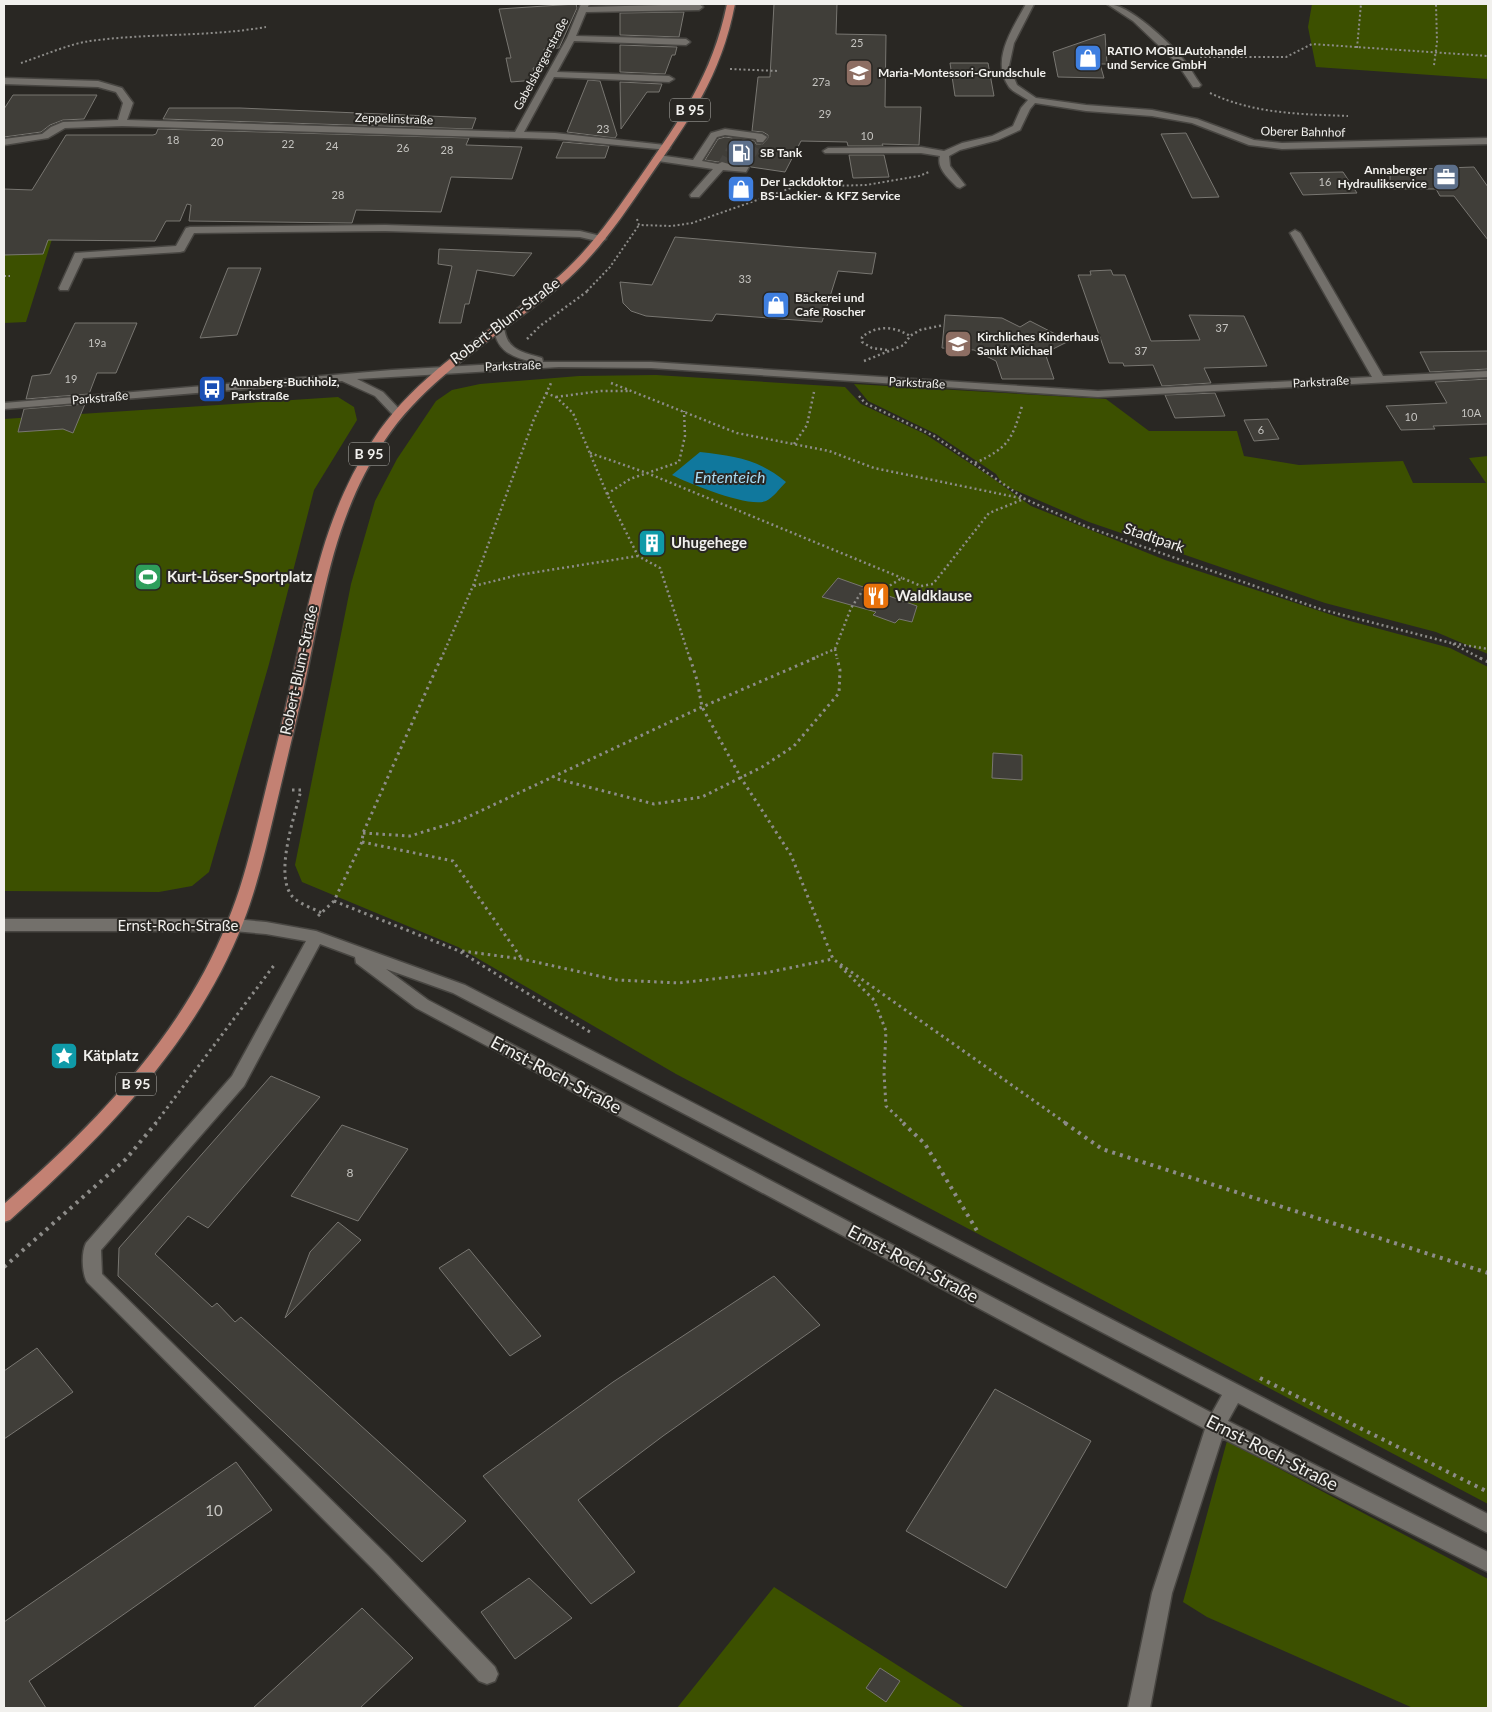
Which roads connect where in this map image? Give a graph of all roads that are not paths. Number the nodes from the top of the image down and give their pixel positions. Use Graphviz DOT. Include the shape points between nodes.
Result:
graph roads {
  1 [pos="731,4"];
  2 [pos="1030,4"];
  3 [pos="1111,4"];
  4 [pos="584,7"];
  5 [pos="699,7"];
  6 [pos="571,38"];
  7 [pos="686,42"];
  8 [pos="550,74"];
  9 [pos="669,79"];
  10 [pos="4,81"];
  11 [pos="1196,85"];
  12 [pos="1033,100"];
  13 [pos="122,123"];
  14 [pos="518,135"];
  15 [pos="760,140"];
  16 [pos="1488,141"];
  17 [pos="4,142"];
  18 [pos="665,148"];
  19 [pos="828,151"];
  20 [pos="945,154"];
  21 [pos="658,158"];
  22 [pos="696,164"];
  23 [pos="721,166"];
  24 [pos="744,168"];
  25 [pos="960,185"];
  26 [pos="695,195"];
  27 [pos="1295,233"];
  28 [pos="601,238"];
  29 [pos="64,288"];
  30 [pos="499,326"];
  31 [pos="560,364"];
  32 [pos="440,370"];
  33 [pos="1488,374"];
  34 [pos="346,378"];
  35 [pos="1380,380"];
  36 [pos="4,406"];
  37 [pos="397,413"];
  38 [pos="4,925"];
  39 [pos="234,925"];
  40 [pos="308,935"];
  41 [pos="349,949"];
  42 [pos="4,1216"];
  43 [pos="1234,1392"];
  44 [pos="1216,1425"];
  45 [pos="1488,1524"];
  46 [pos="1488,1562"];
  47 [pos="487,1674"];
  48 [pos="1139,1708"];
  1 -- 18 [label="main road, Robert-Blum-Straße / B 95" via="722,44 707,80"];
  2 -- 12 [label="street, Oberer Bahnhof" via="1010,43 1005,66 1012,86"];
  3 -- 11 [label="street" via="1136,19 1178,58"];
  4 -- 5 [label="street"];
  4 -- 6 [label="street, Gabelsbergerstraße"];
  6 -- 7 [label="street"];
  6 -- 8 [label="street, Gabelsbergerstraße"];
  8 -- 9 [label="street"];
  8 -- 14 [label="street, Gabelsbergerstraße"];
  10 -- 13 [label="street" via="98,84 119,90 128,103"];
  12 -- 16 [label="street, Oberer Bahnhof" via="1152,113 1194,121 1252,143 1282,146"];
  12 -- 20 [label="street" via="1017,128"];
  13 -- 14 [label="street, Zeppelinstraße"];
  13 -- 17 [label="street, Zeppelinstraße" via="64,125 45,136"];
  14 -- 18 [label="street, Zeppelinstraße"];
  15 -- 22 [label="street" via="762,137 725,132 714,135"];
  18 -- 21 [label="main road, Robert-Blum-Straße / B 95"];
  19 -- 20 [label="street" via="921,150"];
  20 -- 25 [label="street" via="945,166"];
  21 -- 22 [label="street"];
  21 -- 28 [label="main road, Robert-Blum-Straße / B 95"];
  22 -- 23 [label="street"];
  23 -- 24 [label="street"];
  23 -- 26 [label="street"];
  27 -- 35 [label="street"];
  28 -- 29 [label="street" via="580,234 385,228 190,230 180,249 79,255"];
  28 -- 30 [label="main road, Robert-Blum-Straße / B 95" via="560,282"];
  30 -- 31 [label="street" via="498,338 508,349 525,357"];
  30 -- 32 [label="main road, Robert-Blum-Straße / B 95"];
  31 -- 32 [label="street, Parkstraße"];
  31 -- 35 [label="street, Parkstraße" via="651,365 1098,394"];
  32 -- 34 [label="street, Parkstraße"];
  32 -- 37 [label="main road, Robert-Blum-Straße / B 95"];
  33 -- 35 [label="street, Parkstraße"];
  34 -- 36 [label="street, Parkstraße"];
  34 -- 37 [label="street" via="379,394"];
  37 -- 39 [label="main road, Robert-Blum-Straße / B 95" via="359,471 331,534 255,861"];
  38 -- 39 [label="street, Ernst-Roch-Straße"];
  39 -- 40 [label="street, Ernst-Roch-Straße"];
  39 -- 42 [label="main road, Robert-Blum-Straße / B 95" via="193,1006 164,1050 113,1111"];
  40 -- 41 [label="street, Ernst-Roch-Straße"];
  40 -- 47 [label="street" via="238,1081 92,1248 93,1277 381,1563"];
  41 -- 43 [label="street, Ernst-Roch-Straße" via="459,990"];
  41 -- 44 [label="street, Ernst-Roch-Straße" via="422,1004"];
  43 -- 44 [label="street"];
  43 -- 45 [label="street, Ernst-Roch-Straße"];
  44 -- 46 [label="street, Ernst-Roch-Straße"];
  44 -- 48 [label="street" via="1162,1593"];
}
